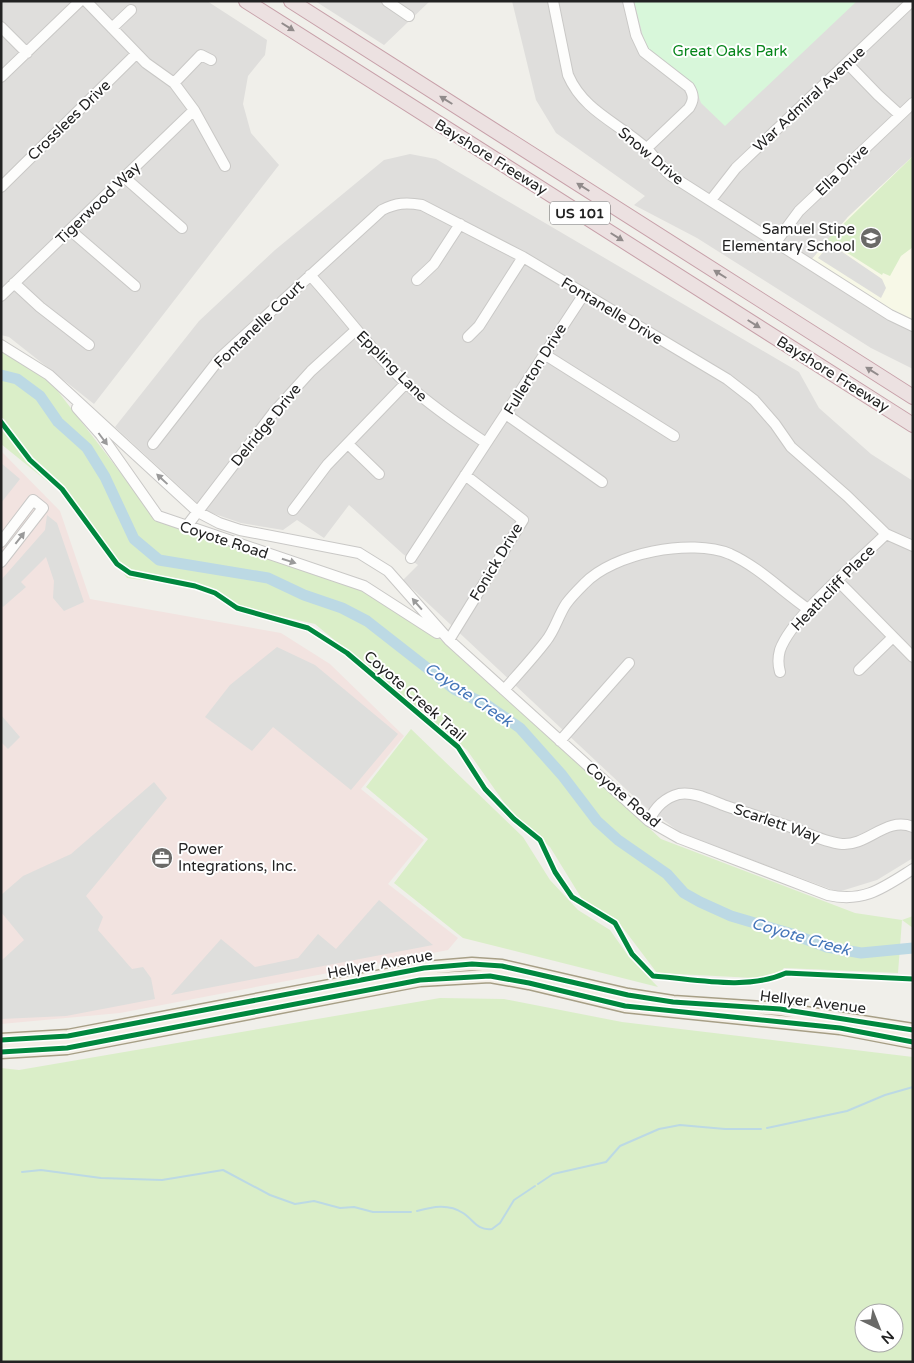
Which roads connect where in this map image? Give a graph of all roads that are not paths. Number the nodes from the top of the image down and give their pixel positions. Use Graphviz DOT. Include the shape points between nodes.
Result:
graph roads {
  1 [pos="80,1"];
  2 [pos="86,1"];
  3 [pos="246,1"];
  4 [pos="290,1"];
  5 [pos="387,1"];
  6 [pos="552,1"];
  7 [pos="628,1"];
  8 [pos="912,1"];
  9 [pos="131,10"];
  10 [pos="410,16"];
  11 [pos="1,26"];
  12 [pos="112,28"];
  13 [pos="26,53"];
  14 [pos="136,54"];
  15 [pos="211,60"];
  16 [pos="847,63"];
  17 [pos="1,77"];
  18 [pos="174,83"];
  19 [pos="913,103"];
  20 [pos="194,110"];
  21 [pos="900,114"];
  22 [pos="646,149"];
  23 [pos="225,166"];
  24 [pos="124,177"];
  25 [pos="1,187"];
  26 [pos="711,200"];
  27 [pos="460,224"];
  28 [pos="182,228"];
  29 [pos="70,230"];
  30 [pos="776,242"];
  31 [pos="523,258"];
  32 [pos="310,276"];
  33 [pos="417,280"];
  34 [pos="14,283"];
  35 [pos="135,286"];
  36 [pos="584,294"];
  37 [pos="1,296"];
  38 [pos="913,326"];
  39 [pos="356,330"];
  40 [pos="468,337"];
  41 [pos="1,344"];
  42 [pos="89,345"];
  43 [pos="544,354"];
  44 [pos="49,375"];
  45 [pos="406,383"];
  46 [pos="913,397"];
  47 [pos="507,415"];
  48 [pos="913,425"];
  49 [pos="674,436"];
  50 [pos="486,443"];
  51 [pos="153,444"];
  52 [pos="348,444"];
  53 [pos="378,474"];
  54 [pos="465,475"];
  55 [pos="602,482"];
  56 [pos="293,510"];
  57 [pos="198,512"];
  58 [pos="186,527"];
  59 [pos="886,534"];
  60 [pos="1,542"];
  61 [pos="913,546"];
  62 [pos="411,558"];
  63 [pos="1,562"];
  64 [pos="838,581"];
  65 [pos="808,609"];
  66 [pos="892,638"];
  67 [pos="449,640"];
  68 [pos="913,656"];
  69 [pos="629,663"];
  70 [pos="859,670"];
  71 [pos="780,672"];
  72 [pos="504,690"];
  73 [pos="560,741"];
  74 [pos="649,820"];
  75 [pos="913,827"];
  76 [pos="913,869"];
  77 [pos="530,977"];
  78 [pos="913,1030"];
  79 [pos="913,1042"];
  80 [pos="5,1046"];
  1 -- 13 [label="street"];
  2 -- 12 [label="street"];
  3 -- 48 [label="highway, Bayshore Freeway / US 101, one-way"];
  46 -- 4 [label="highway, Bayshore Freeway / US 101, one-way"];
  5 -- 10 [label="street"];
  6 -- 22 [label="street, Snow Drive" via="572,86 587,105"];
  7 -- 22 [label="street" via="636,35 644,52 688,87 694,101"];
  8 -- 16 [label="street, War Admiral Avenue"];
  9 -- 12 [label="street"];
  11 -- 13 [label="street"];
  12 -- 14 [label="street"];
  13 -- 17 [label="street"];
  14 -- 18 [label="street"];
  14 -- 25 [label="street, Crosslees Drive"];
  15 -- 18 [label="street" via="201,55"];
  16 -- 21 [label="street"];
  16 -- 26 [label="street, War Admiral Avenue" via="736,168"];
  18 -- 20 [label="street"];
  19 -- 21 [label="street, Ella Drive"];
  20 -- 23 [label="street"];
  20 -- 24 [label="street, Tigerwood Way"];
  21 -- 30 [label="street, Ella Drive" via="799,210"];
  22 -- 26 [label="street, Snow Drive" via="670,175"];
  24 -- 28 [label="street"];
  24 -- 29 [label="street, Tigerwood Way"];
  26 -- 30 [label="street, Snow Drive"];
  27 -- 31 [label="street, Fontanelle Drive"];
  27 -- 32 [label="street, Fontanelle Drive" via="422,205 394,204 382,210"];
  27 -- 33 [label="street" via="434,264"];
  29 -- 34 [label="street, Tigerwood Way"];
  29 -- 35 [label="street"];
  30 -- 38 [label="street, Snow Drive" via="890,315"];
  31 -- 36 [label="street, Fontanelle Drive"];
  31 -- 40 [label="street" via="479,326"];
  32 -- 39 [label="street, Eppling Lane"];
  32 -- 51 [label="street, Fontanelle Court" via="220,358"];
  34 -- 37 [label="street, Tigerwood Way"];
  34 -- 42 [label="street"];
  36 -- 43 [label="street, Fullerton Drive"];
  36 -- 59 [label="street, Fontanelle Drive" via="727,379 754,400 791,447"];
  39 -- 45 [label="street, Eppling Lane"];
  39 -- 57 [label="street, Delridge Drive" via="311,371 274,412"];
  41 -- 44 [label="street, Coyote Road"];
  43 -- 47 [label="street, Fullerton Drive"];
  43 -- 49 [label="street"];
  57 -- 44 [label="street, Coyote Road, one-way"];
  44 -- 58 [label="street, Coyote Road, one-way" via="101,435 158,516"];
  45 -- 50 [label="street, Eppling Lane" via="447,417"];
  45 -- 52 [label="street"];
  47 -- 50 [label="street, Fullerton Drive"];
  47 -- 55 [label="street"];
  50 -- 54 [label="street, Fullerton Drive"];
  52 -- 53 [label="street"];
  52 -- 56 [label="street" via="327,465"];
  54 -- 62 [label="street, Fullerton Drive"];
  54 -- 67 [label="street, Fonick Drive" via="523,520"];
  57 -- 58 [label="street, Delridge Drive"];
  67 -- 57 [label="street, Coyote Road, one-way" via="388,571 359,553 240,530"];
  58 -- 67 [label="street, Coyote Road, one-way" via="364,586"];
  59 -- 61 [label="street"];
  59 -- 64 [label="street, Heathcliff Place"];
  63 -- 60 [label="street, one-way" via="43,508 33,500"];
  64 -- 65 [label="street, Heathcliff Place"];
  64 -- 66 [label="street"];
  65 -- 71 [label="street, Heathcliff Place" via="780,650"];
  65 -- 72 [label="street" via="743,561 713,549 694,547 634,556 603,569 586,582 566,604 546,641"];
  66 -- 68 [label="street"];
  66 -- 70 [label="street"];
  67 -- 72 [label="street, Coyote Road"];
  69 -- 73 [label="street"];
  72 -- 73 [label="street, Coyote Road"];
  73 -- 74 [label="street, Coyote Road"];
  74 -- 75 [label="street, Scarlett Way" via="656,807 680,794 697,795 841,844 860,842 888,826"];
  74 -- 76 [label="street, Coyote Road" via="678,838 828,895 844,898 859,897 883,888"];
  77 -- 78 [label="main road, Hellyer Avenue" via="672,1002 780,1009"];
  77 -- 79 [label="main road, Hellyer Avenue" via="625,1006 840,1028"];
  77 -- 80 [label="main road, Hellyer Avenue" via="502,966 448,965 67,1048"];
}
